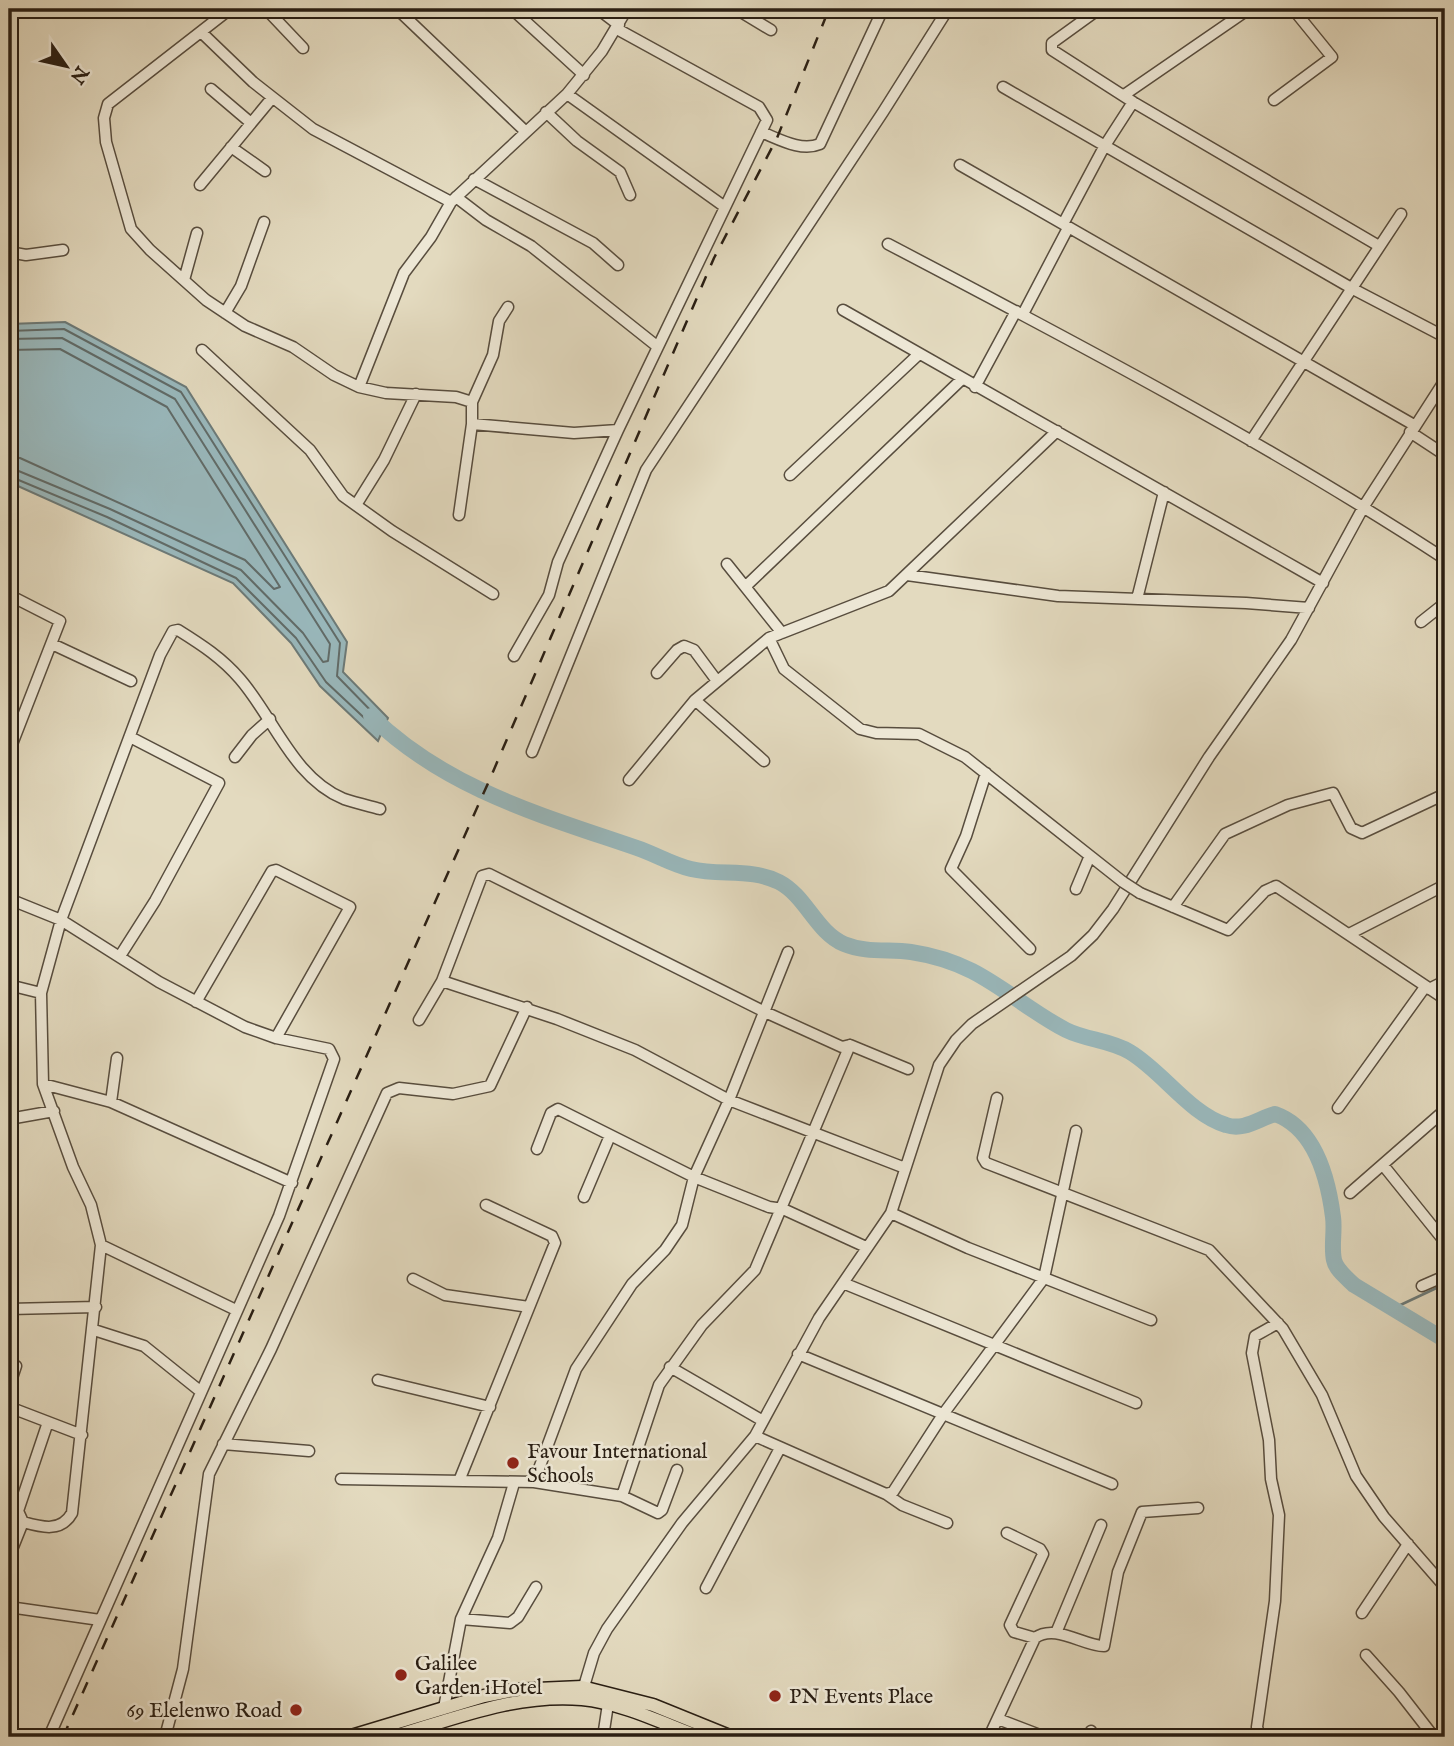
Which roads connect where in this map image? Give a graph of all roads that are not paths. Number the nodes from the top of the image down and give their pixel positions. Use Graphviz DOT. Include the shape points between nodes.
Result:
graph roads {
  1 [pos="230,9"];
  2 [pos="266,9"];
  3 [pos="397,9"];
  4 [pos="512,9"];
  5 [pos="598,9"];
  6 [pos="627,9"];
  7 [pos="736,9"];
  8 [pos="883,9"];
  9 [pos="948,9"];
  10 [pos="1099,9"];
  11 [pos="1249,9"];
  12 [pos="1293,9"];
  13 [pos="618,27"];
  14 [pos="771,30"];
  15 [pos="201,32"];
  16 [pos="303,47"];
  17 [pos="584,75"];
  18 [pos="1003,87"];
  19 [pos="211,89"];
  20 [pos="567,94"];
  21 [pos="272,98"];
  22 [pos="1129,99"];
  23 [pos="1274,100"];
  24 [pos="546,112"];
  25 [pos="251,123"];
  26 [pos="525,131"];
  27 [pos="761,132"];
  28 [pos="231,147"];
  29 [pos="1104,147"];
  30 [pos="960,164"];
  31 [pos="265,171"];
  32 [pos="474,179"];
  33 [pos="200,185"];
  34 [pos="630,195"];
  35 [pos="454,200"];
  36 [pos="725,207"];
  37 [pos="1401,214"];
  38 [pos="264,222"];
  39 [pos="1065,226"];
  40 [pos="197,233"];
  41 [pos="888,244"];
  42 [pos="1378,246"];
  43 [pos="63,250"];
  44 [pos="9,252"];
  45 [pos="618,265"];
  46 [pos="184,280"];
  47 [pos="1353,289"];
  48 [pos="508,307"];
  49 [pos="843,310"];
  50 [pos="1019,312"];
  51 [pos="225,313"];
  52 [pos="1445,337"];
  53 [pos="658,347"];
  54 [pos="202,350"];
  55 [pos="919,354"];
  56 [pos="1304,361"];
  57 [pos="962,379"];
  58 [pos="1445,380"];
  59 [pos="359,387"];
  60 [pos="975,387"];
  61 [pos="416,394"];
  62 [pos="472,402"];
  63 [pos="472,424"];
  64 [pos="1412,428"];
  65 [pos="618,430"];
  66 [pos="1057,432"];
  67 [pos="1251,441"];
  68 [pos="1445,455"];
  69 [pos="790,475"];
  70 [pos="1164,492"];
  71 [pos="356,505"];
  72 [pos="1364,506"];
  73 [pos="459,515"];
  74 [pos="1445,559"];
  75 [pos="727,564"];
  76 [pos="907,575"];
  77 [pos="1323,583"];
  78 [pos="746,586"];
  79 [pos="493,594"];
  80 [pos="9,596"];
  81 [pos="1137,599"];
  82 [pos="1445,603"];
  83 [pos="1309,608"];
  84 [pos="1421,622"];
  85 [pos="782,633"];
  86 [pos="768,638"];
  87 [pos="52,644"];
  88 [pos="514,656"];
  89 [pos="657,673"];
  90 [pos="131,681"];
  91 [pos="717,681"];
  92 [pos="695,699"];
  93 [pos="270,719"];
  94 [pos="130,737"];
  95 [pos="9,752"];
  96 [pos="532,752"];
  97 [pos="235,757"];
  98 [pos="764,761"];
  99 [pos="986,772"];
  100 [pos="629,780"];
  101 [pos="1445,794"];
  102 [pos="380,809"];
  103 [pos="1089,858"];
  104 [pos="1445,886"];
  105 [pos="1076,889"];
  106 [pos="9,899"];
  107 [pos="1173,907"];
  108 [pos="61,920"];
  109 [pos="1351,933"];
  110 [pos="1030,949"];
  111 [pos="788,952"];
  112 [pos="120,956"];
  113 [pos="442,981"];
  114 [pos="1445,981"];
  115 [pos="9,985"];
  116 [pos="1427,988"];
  117 [pos="41,993"];
  118 [pos="1445,999"];
  119 [pos="196,1002"];
  120 [pos="527,1007"];
  121 [pos="765,1012"];
  122 [pos="419,1020"];
  123 [pos="276,1038"];
  124 [pos="850,1045"];
  125 [pos="117,1058"];
  126 [pos="908,1069"];
  127 [pos="43,1084"];
  128 [pos="997,1098"];
  129 [pos="729,1100"];
  130 [pos="110,1102"];
  131 [pos="1338,1108"];
  132 [pos="1445,1110"];
  133 [pos="54,1111"];
  134 [pos="9,1119"];
  135 [pos="814,1131"];
  136 [pos="1076,1131"];
  137 [pos="609,1138"];
  138 [pos="537,1149"];
  139 [pos="1383,1165"];
  140 [pos="905,1168"];
  141 [pos="694,1177"];
  142 [pos="292,1182"];
  143 [pos="1061,1192"];
  144 [pos="1350,1193"];
  145 [pos="583,1197"];
  146 [pos="486,1205"];
  147 [pos="783,1209"];
  148 [pos="891,1213"];
  149 [pos="1445,1242"];
  150 [pos="101,1245"];
  151 [pos="866,1247"];
  152 [pos="1445,1276"];
  153 [pos="1044,1278"];
  154 [pos="413,1279"];
  155 [pos="842,1283"];
  156 [pos="1422,1286"];
  157 [pos="96,1307"];
  158 [pos="529,1307"];
  159 [pos="9,1309"];
  160 [pos="236,1310"];
  161 [pos="1151,1320"];
  162 [pos="1278,1323"];
  163 [pos="94,1330"];
  164 [pos="993,1343"];
  165 [pos="798,1354"];
  166 [pos="16,1366"];
  167 [pos="670,1367"];
  168 [pos="378,1380"];
  169 [pos="9,1387"];
  170 [pos="200,1391"];
  171 [pos="1136,1403"];
  172 [pos="490,1407"];
  173 [pos="9,1408"];
  174 [pos="943,1413"];
  175 [pos="763,1421"];
  176 [pos="48,1422"];
  177 [pos="82,1435"];
  178 [pos="755,1436"];
  179 [pos="223,1444"];
  180 [pos="780,1448"];
  181 [pos="309,1451"];
  182 [pos="677,1470"];
  183 [pos="341,1479"];
  184 [pos="459,1481"];
  185 [pos="534,1482"];
  186 [pos="514,1483"];
  187 [pos="1112,1484"];
  188 [pos="886,1494"];
  189 [pos="622,1496"];
  190 [pos="1198,1508"];
  191 [pos="13,1509"];
  192 [pos="23,1522"];
  193 [pos="947,1523"];
  194 [pos="1101,1525"];
  195 [pos="1007,1533"];
  196 [pos="1408,1544"];
  197 [pos="9,1557"];
  198 [pos="536,1587"];
  199 [pos="1445,1587"];
  200 [pos="706,1588"];
  201 [pos="9,1606"];
  202 [pos="1362,1613"];
  203 [pos="461,1619"];
  204 [pos="100,1620"];
  205 [pos="1056,1633"];
  206 [pos="1035,1638"];
  207 [pos="1366,1655"];
  208 [pos="582,1693"];
  209 [pos="608,1704"];
  210 [pos="444,1708"];
  211 [pos="998,1719"];
  212 [pos="678,1733"];
  213 [pos="416,1734"];
  214 [pos="49,1737"];
  215 [pos="165,1737"];
  216 [pos="348,1737"];
  217 [pos="392,1737"];
  218 [pos="603,1737"];
  219 [pos="700,1737"];
  220 [pos="732,1737"];
  221 [pos="989,1737"];
  222 [pos="1045,1737"];
  223 [pos="1260,1737"];
  224 [pos="1434,1737"];
  1 -- 15 [label="street"];
  2 -- 16 [label="street"];
  3 -- 26 [label="street"];
  4 -- 17 [label="street"];
  5 -- 13 [label="street"];
  6 -- 13 [label="street"];
  7 -- 14 [label="street"];
  8 -- 27 [label="street" via="820,144 797,146"];
  9 -- 96 [label="street" via="646,470"];
  10 -- 22 [label="street" via="1051,46"];
  11 -- 22 [label="street"];
  12 -- 23 [label="street" via="1332,57"];
  13 -- 17 [label="street"];
  13 -- 27 [label="street" via="759,107 766,120"];
  15 -- 21 [label="street"];
  15 -- 46 [label="street" via="113,98 104,118 127,220 136,236"];
  17 -- 20 [label="street"];
  18 -- 29 [label="street"];
  19 -- 25 [label="street"];
  20 -- 24 [label="street"];
  20 -- 36 [label="street"];
  21 -- 25 [label="street"];
  21 -- 35 [label="street" via="333,141"];
  22 -- 29 [label="street"];
  22 -- 42 [label="street"];
  24 -- 26 [label="street"];
  24 -- 34 [label="street" via="620,172"];
  25 -- 28 [label="street"];
  26 -- 32 [label="street"];
  27 -- 36 [label="street"];
  28 -- 31 [label="street"];
  28 -- 33 [label="street"];
  29 -- 39 [label="street"];
  29 -- 47 [label="street"];
  30 -- 39 [label="street"];
  32 -- 35 [label="street"];
  32 -- 45 [label="street" via="593,243"];
  35 -- 53 [label="street" via="531,246"];
  35 -- 59 [label="street" via="404,273"];
  36 -- 53 [label="street"];
  37 -- 42 [label="street"];
  38 -- 51 [label="street" via="241,286"];
  39 -- 50 [label="street"];
  39 -- 56 [label="street"];
  40 -- 46 [label="street"];
  41 -- 50 [label="street"];
  42 -- 47 [label="street"];
  43 -- 44 [label="street" via="26,255"];
  46 -- 51 [label="street"];
  47 -- 52 [label="street"];
  47 -- 56 [label="street"];
  48 -- 62 [label="street"];
  49 -- 55 [label="street"];
  50 -- 60 [label="street"];
  50 -- 67 [label="street"];
  51 -- 59 [label="street"];
  53 -- 65 [label="street"];
  54 -- 71 [label="street" via="310,450 336,489"];
  55 -- 57 [label="street"];
  55 -- 69 [label="street"];
  56 -- 64 [label="street"];
  56 -- 67 [label="street"];
  57 -- 60 [label="street"];
  57 -- 78 [label="street"];
  58 -- 64 [label="street"];
  59 -- 61 [label="street"];
  60 -- 66 [label="street"];
  61 -- 62 [label="street"];
  61 -- 71 [label="street"];
  62 -- 63 [label="street"];
  63 -- 65 [label="street" via="575,433"];
  63 -- 73 [label="street"];
  64 -- 68 [label="street"];
  64 -- 72 [label="street"];
  65 -- 88 [label="street" via="558,562 549,594"];
  66 -- 70 [label="street"];
  66 -- 76 [label="street"];
  67 -- 72 [label="street"];
  70 -- 77 [label="street"];
  70 -- 81 [label="street"];
  71 -- 79 [label="street"];
  72 -- 74 [label="street"];
  72 -- 77 [label="street"];
  75 -- 78 [label="street"];
  76 -- 81 [label="street" via="1058,596"];
  76 -- 85 [label="street" via="878,597"];
  77 -- 83 [label="street"];
  78 -- 85 [label="street"];
  80 -- 87 [label="street" via="58,618 60,625"];
  81 -- 83 [label="street"];
  82 -- 84 [label="street"];
  83 -- 140 [label="street" via="1113,909 1086,942 1039,979 988,1010 956,1040 939,1065"];
  85 -- 86 [label="street"];
  86 -- 91 [label="street"];
  86 -- 99 [label="street" via="784,669 860,729 919,734"];
  87 -- 90 [label="street"];
  87 -- 95 [label="street"];
  89 -- 91 [label="street" via="684,646 694,650"];
  91 -- 92 [label="street"];
  92 -- 98 [label="street"];
  92 -- 100 [label="street"];
  93 -- 94 [label="street" via="219,658 178,630 169,636 160,655"];
  93 -- 97 [label="street"];
  93 -- 102 [label="street" via="290,754 312,776 343,798"];
  94 -- 108 [label="street"];
  94 -- 112 [label="street" via="219,783"];
  99 -- 103 [label="street"];
  99 -- 110 [label="street" via="951,869"];
  101 -- 107 [label="street" via="1362,833 1352,828 1333,793 1288,805 1221,838"];
  103 -- 105 [label="street"];
  103 -- 107 [label="street, bridge" via="1140,893"];
  104 -- 109 [label="street"];
  106 -- 108 [label="street"];
  107 -- 109 [label="street" via="1228,930 1265,891 1276,886"];
  108 -- 112 [label="street"];
  108 -- 117 [label="street"];
  109 -- 116 [label="street"];
  111 -- 121 [label="street"];
  112 -- 119 [label="street"];
  113 -- 120 [label="street"];
  113 -- 121 [label="street" via="482,876 489,874"];
  113 -- 122 [label="street"];
  114 -- 116 [label="street"];
  115 -- 117 [label="street"];
  116 -- 118 [label="street"];
  116 -- 131 [label="street"];
  117 -- 127 [label="street"];
  119 -- 123 [label="street"];
  119 -- 123 [label="street" via="276,870 350,911"];
  120 -- 129 [label="street" via="635,1051"];
  120 -- 179 [label="street" via="489,1086 453,1094 399,1088 387,1093"];
  121 -- 124 [label="street" via="842,1047"];
  121 -- 129 [label="street"];
  123 -- 142 [label="street" via="329,1049 334,1059"];
  124 -- 126 [label="street"];
  124 -- 135 [label="street"];
  125 -- 130 [label="street"];
  127 -- 130 [label="street"];
  127 -- 133 [label="street"];
  128 -- 143 [label="street" via="984,1161"];
  129 -- 135 [label="street"];
  129 -- 141 [label="street"];
  130 -- 142 [label="street"];
  132 -- 139 [label="street"];
  133 -- 134 [label="street"];
  133 -- 150 [label="street" via="91,1205"];
  135 -- 140 [label="street"];
  135 -- 147 [label="street"];
  136 -- 143 [label="street"];
  137 -- 138 [label="street" via="555,1109"];
  137 -- 141 [label="street"];
  137 -- 145 [label="street"];
  139 -- 144 [label="street"];
  139 -- 149 [label="street"];
  140 -- 148 [label="street"];
  141 -- 147 [label="street"];
  141 -- 185 [label="street" via="687,1211 674,1239 632,1284 576,1369"];
  142 -- 160 [label="street"];
  143 -- 153 [label="street"];
  143 -- 162 [label="street" via="1205,1248"];
  146 -- 158 [label="street" via="556,1239"];
  147 -- 151 [label="street"];
  147 -- 167 [label="street" via="755,1269 717,1307"];
  148 -- 151 [label="street"];
  148 -- 153 [label="street"];
  150 -- 157 [label="street"];
  150 -- 160 [label="street"];
  151 -- 155 [label="street"];
  152 -- 156 [label="street"];
  153 -- 161 [label="street"];
  153 -- 164 [label="street"];
  154 -- 158 [label="street" via="445,1295"];
  155 -- 164 [label="street"];
  155 -- 165 [label="street"];
  157 -- 159 [label="street"];
  157 -- 163 [label="street"];
  158 -- 172 [label="street"];
  160 -- 170 [label="street"];
  162 -- 196 [label="street" via="1322,1395 1356,1476"];
  162 -- 223 [label="street" via="1255,1336 1252,1353 1279,1516 1275,1601 1257,1727"];
  163 -- 170 [label="street" via="144,1346"];
  163 -- 177 [label="street"];
  164 -- 171 [label="street"];
  164 -- 174 [label="street"];
  165 -- 174 [label="street"];
  165 -- 175 [label="street"];
  166 -- 169 [label="street"];
  167 -- 175 [label="street"];
  167 -- 189 [label="street" via="650,1406"];
  168 -- 172 [label="street"];
  170 -- 204 [label="street"];
  172 -- 184 [label="street"];
  173 -- 176 [label="street"];
  174 -- 187 [label="street"];
  174 -- 188 [label="street" via="892,1492"];
  175 -- 178 [label="street"];
  176 -- 177 [label="street"];
  176 -- 191 [label="street"];
  177 -- 192 [label="street" via="68,1521 52,1527"];
  178 -- 180 [label="street"];
  178 -- 208 [label="street" via="641,1577 607,1629"];
  179 -- 181 [label="street"];
  179 -- 215 [label="street" via="206,1487 183,1670"];
  180 -- 188 [label="street"];
  180 -- 200 [label="street"];
  182 -- 189 [label="street" via="660,1512"];
  183 -- 184 [label="street"];
  184 -- 186 [label="street"];
  185 -- 186 [label="street"];
  185 -- 189 [label="street"];
  186 -- 203 [label="street" via="498,1538"];
  188 -- 193 [label="street"];
  190 -- 205 [label="street" via="1141,1514 1118,1572 1104,1646"];
  191 -- 192 [label="street"];
  192 -- 197 [label="street"];
  194 -- 205 [label="street"];
  195 -- 206 [label="street" via="1043,1553 1010,1625 1014,1632"];
  196 -- 199 [label="street"];
  196 -- 202 [label="street"];
  198 -- 203 [label="street" via="510,1623"];
  201 -- 204 [label="street"];
  203 -- 210 [label="street"];
  204 -- 214 [label="street"];
  205 -- 206 [label="street"];
  206 -- 211 [label="street"];
  207 -- 224 [label="street"];
  208 -- 209 [label="main road"];
  208 -- 210 [label="main road" via="514,1690"];
  208 -- 213 [label="main road" via="500,1705"];
  208 -- 220 [label="main road" via="653,1705"];
  209 -- 212 [label="main road"];
  209 -- 218 [label="street"];
  210 -- 216 [label="main road"];
  211 -- 221 [label="street"];
  211 -- 222 [label="street"];
  212 -- 219 [label="main road"];
  213 -- 217 [label="main road"];
}
